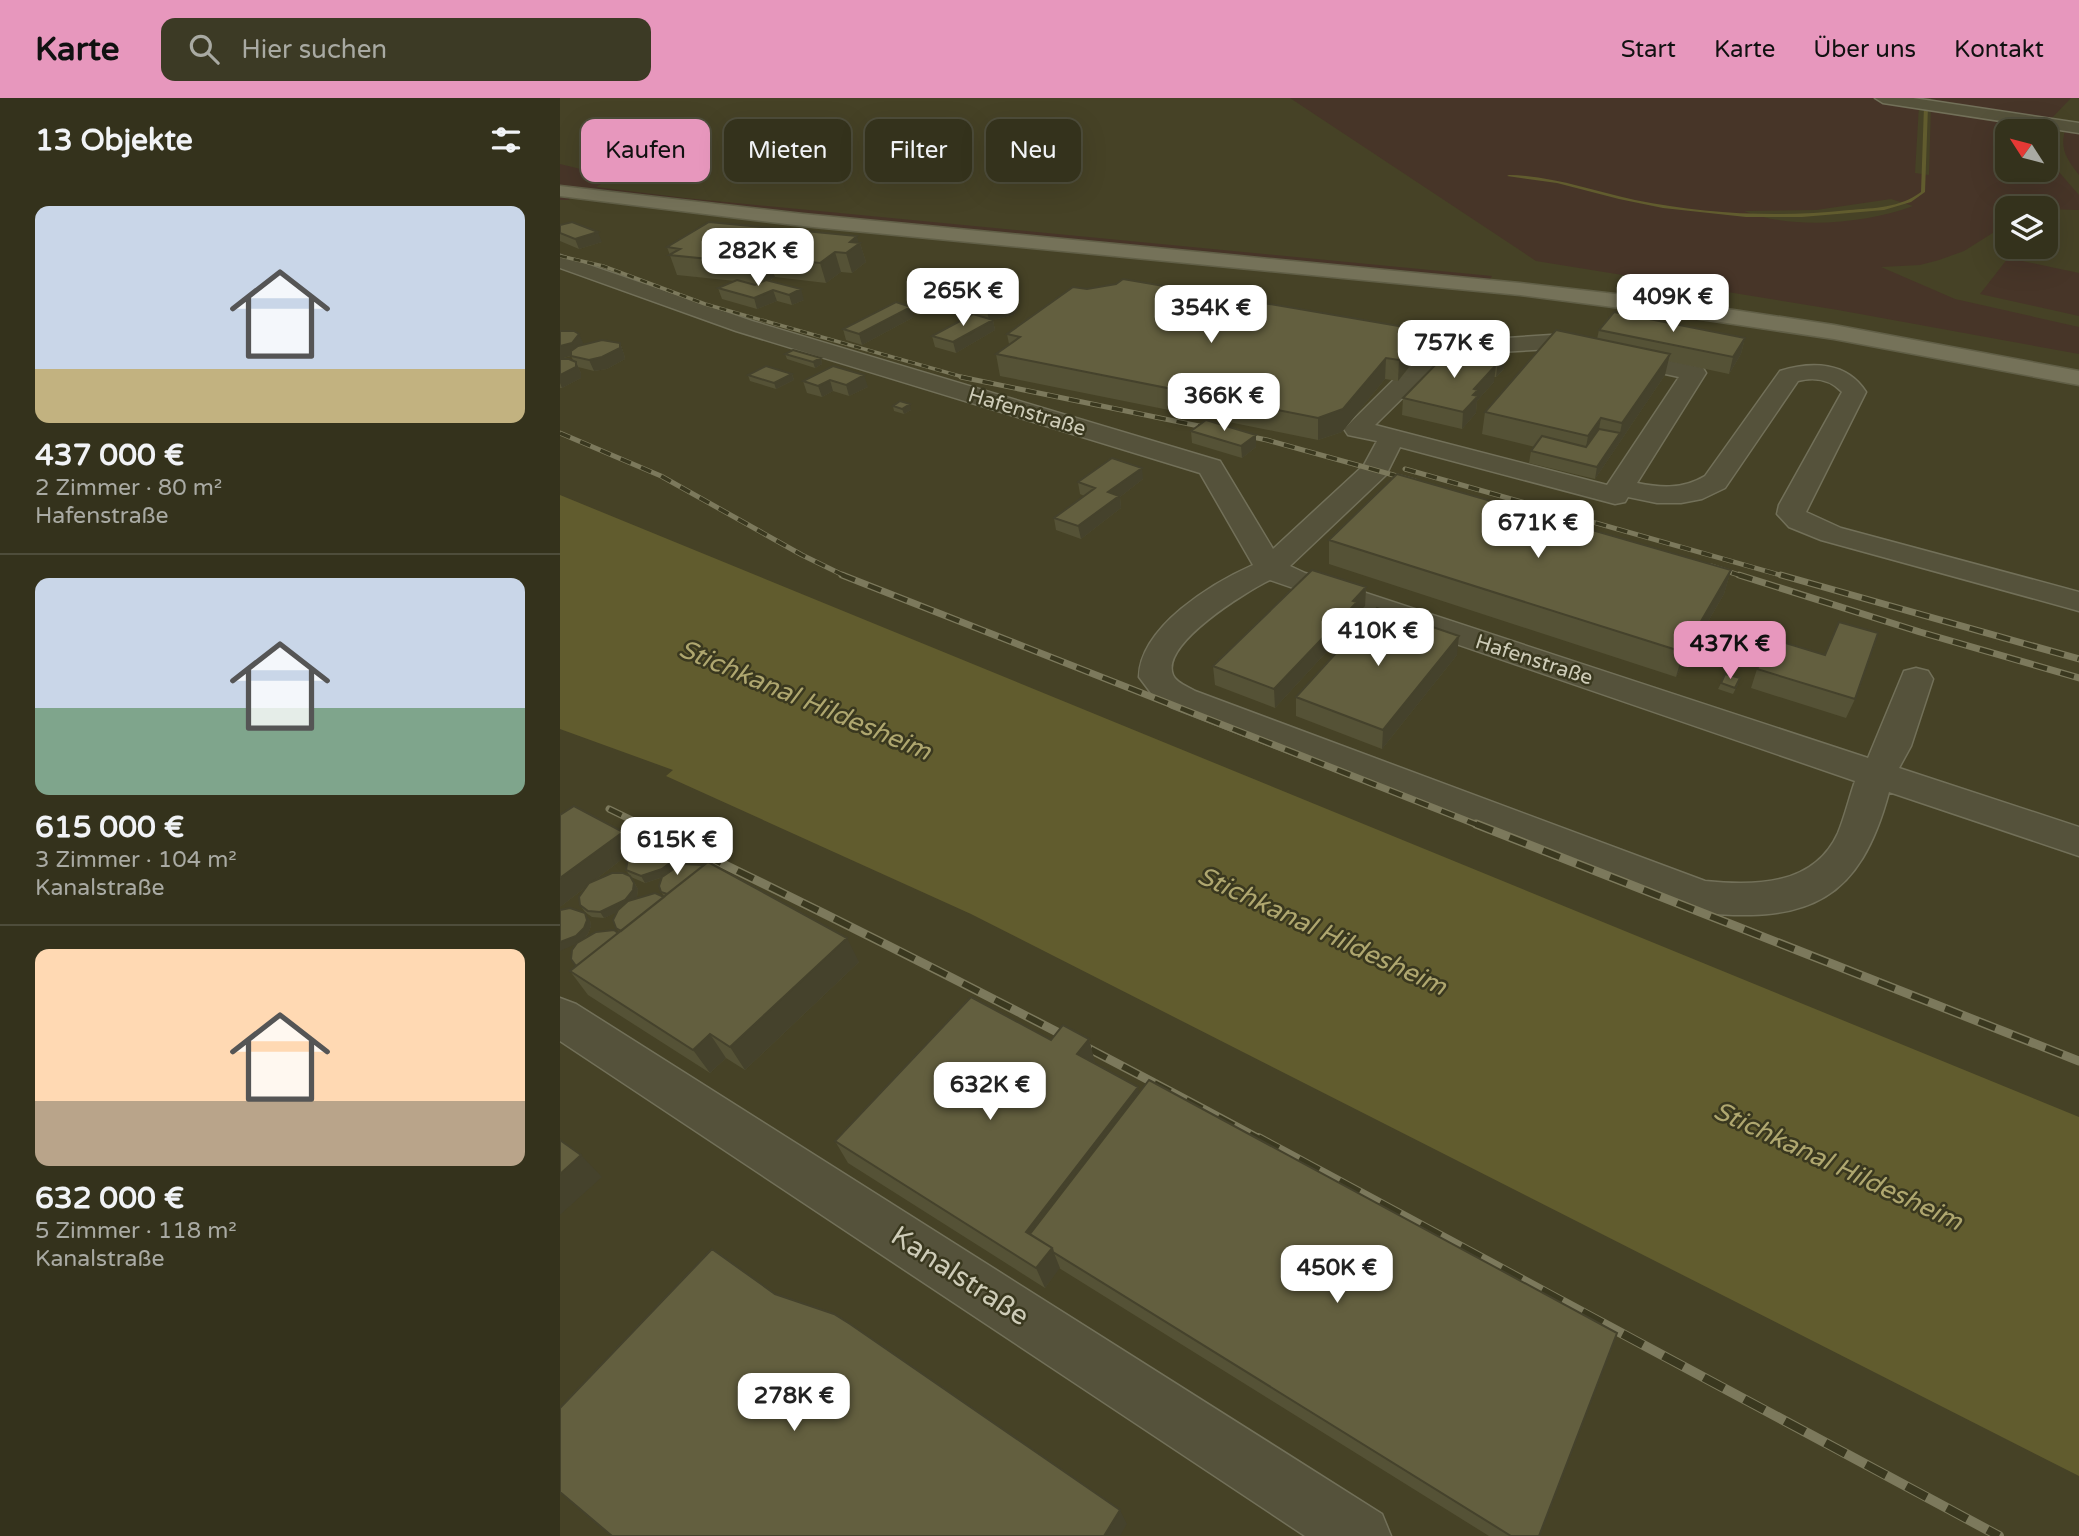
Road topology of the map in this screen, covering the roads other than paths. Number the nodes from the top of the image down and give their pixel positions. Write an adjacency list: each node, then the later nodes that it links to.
1 (1883, 98): 3 (street)
2 (2069, 107): 4 (street)
3 (2021, 119)
4 (2058, 119)
5 (2058, 125): 6 (street)
6 (2079, 128)
7 (560, 177): 10 (main road)
8 (560, 191): 11 (main road)
9 (560, 261): 14 (street, Hafenstraße)
10 (2079, 363)
11 (2079, 379)
12 (1392, 437): 13 (street); 13 (street); 14 (street)
13 (1620, 487): 15 (street)
14 (1270, 568): 17 (street, Hafenstraße); 17 (street)
15 (2079, 602)
16 (1916, 679): 17 (street)
17 (1876, 774): 18 (street, Hafenstraße)
18 (2079, 842)
19 (560, 1017): 20 (street, Kanalstraße)
20 (1360, 1536)

